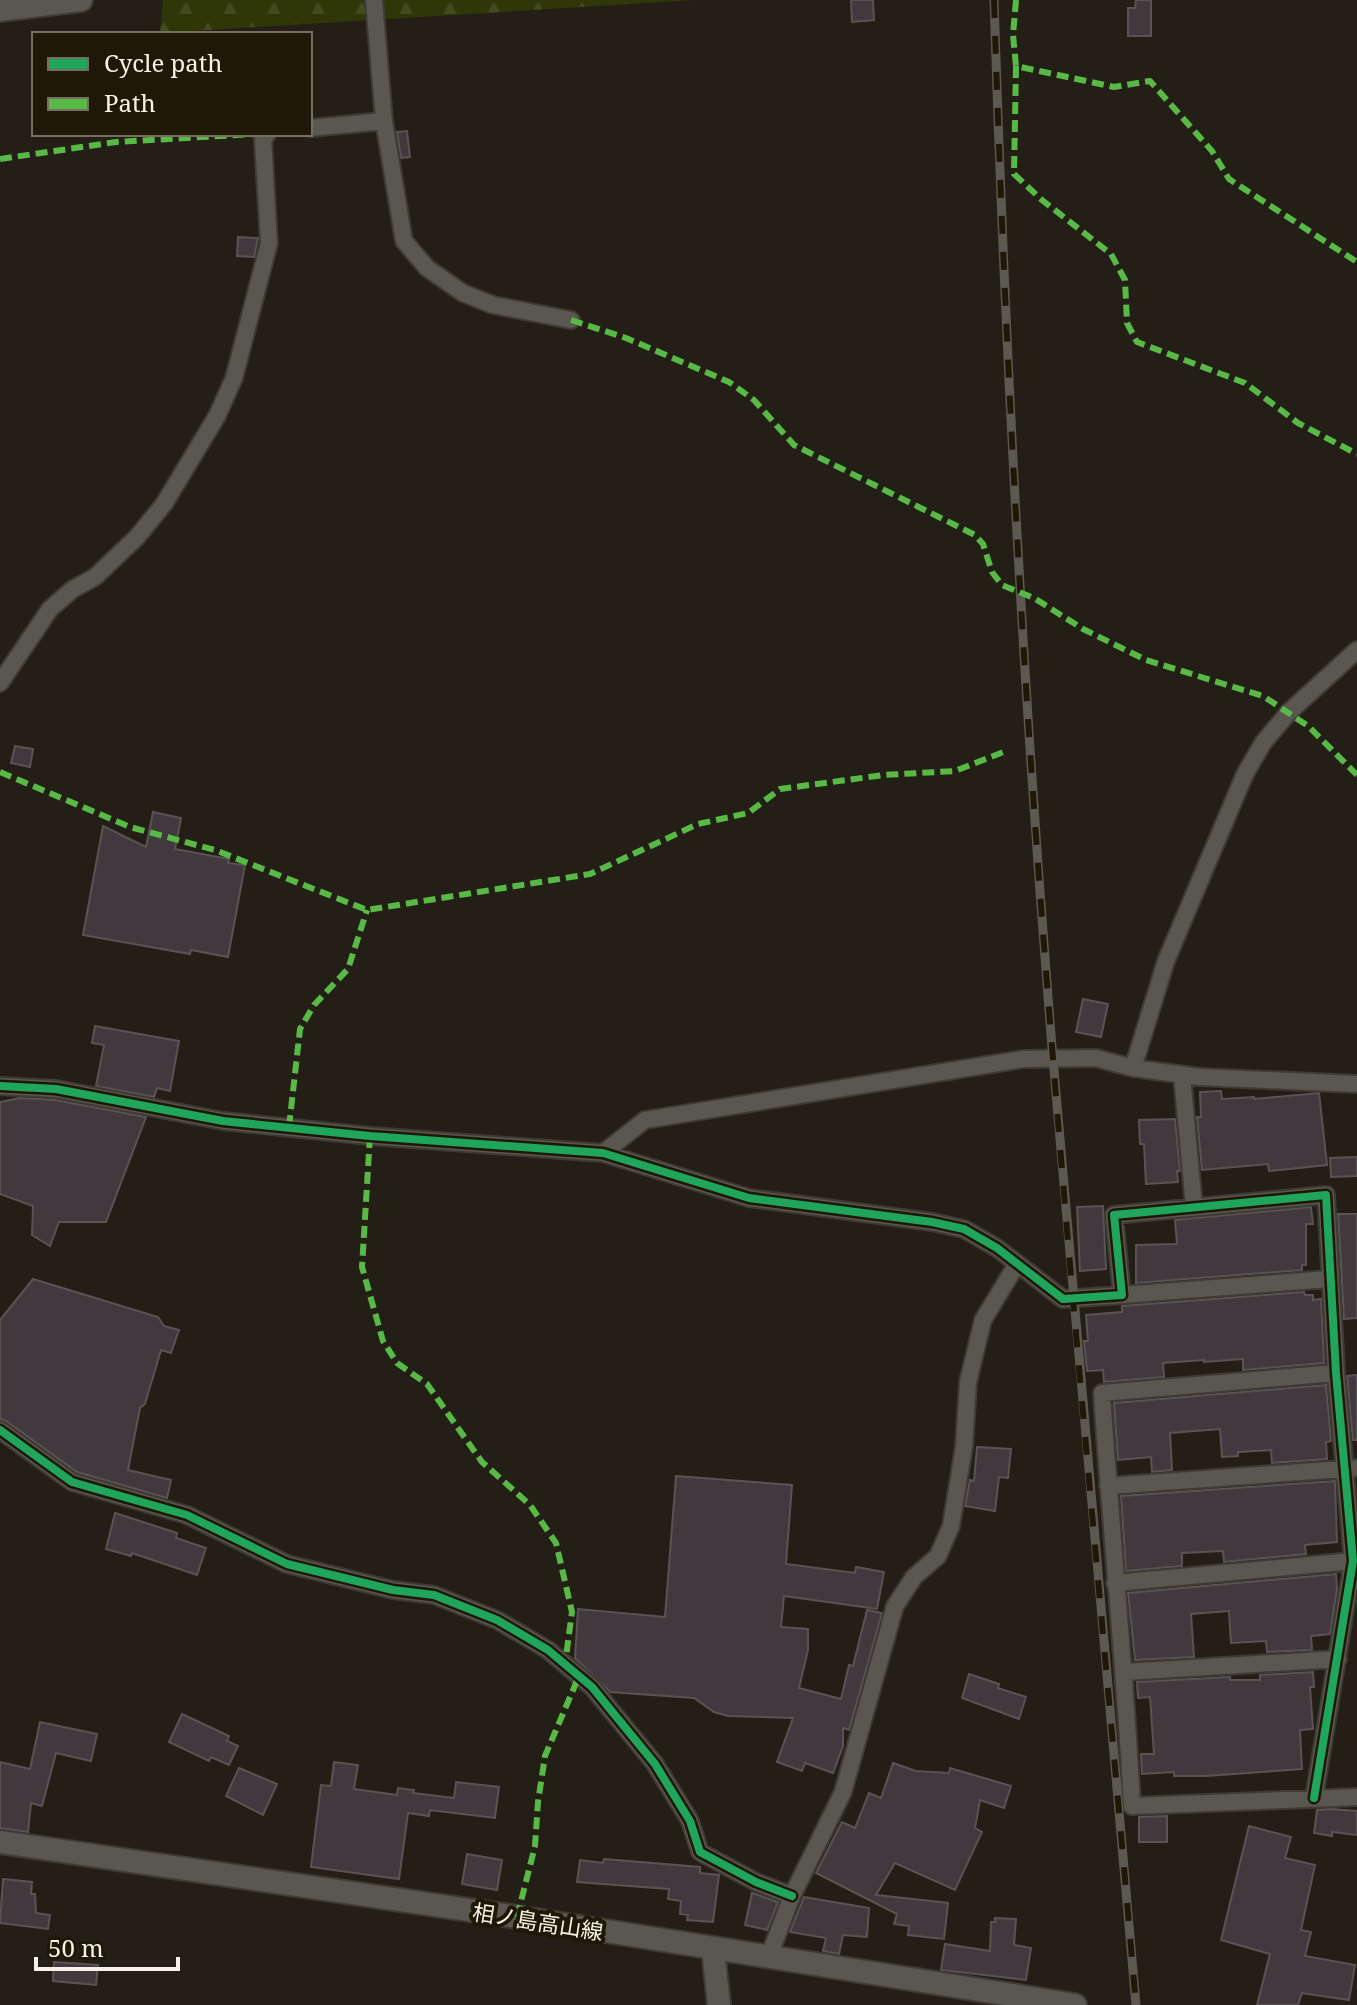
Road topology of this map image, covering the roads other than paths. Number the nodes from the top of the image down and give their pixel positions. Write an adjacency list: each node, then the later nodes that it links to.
1 (81, 0): 3 (main road)
2 (374, 0): 4 (street)
3 (0, 10)
4 (384, 121): 5 (street); 7 (street)
5 (312, 128)
6 (266, 136): 9 (street)
7 (571, 320)
8 (1357, 650): 10 (street)
9 (0, 683)
10 (1133, 1068): 11 (street); 14 (street)
11 (1182, 1075): 12 (street); 15 (street)
12 (1357, 1084)
13 (0, 1086): 14 (street)
14 (603, 1153): 16 (street)
15 (1194, 1207): 17 (street); 18 (street)
16 (1017, 1264): 18 (street); 30 (street)
17 (1329, 1279): 18 (street); 19 (street)
18 (1122, 1295)
19 (1336, 1373): 21 (street); 22 (street)
20 (0, 1430): 30 (street)
21 (1351, 1469): 22 (street); 23 (street)
22 (1108, 1486): 24 (street)
23 (1353, 1561): 24 (street); 25 (street)
24 (1115, 1583): 26 (street)
25 (1338, 1659): 26 (street); 28 (street)
26 (1125, 1672): 28 (street)
27 (1357, 1797): 28 (street)
28 (1314, 1798)
29 (0, 1842): 31 (main road, 相ノ島高山線)
30 (792, 1896): 32 (street)
31 (713, 1949): 32 (main road, 相ノ島高山線); 34 (main road)
32 (769, 1956): 33 (main road, 相ノ島高山線)
33 (1067, 2004)
34 (719, 2005)

